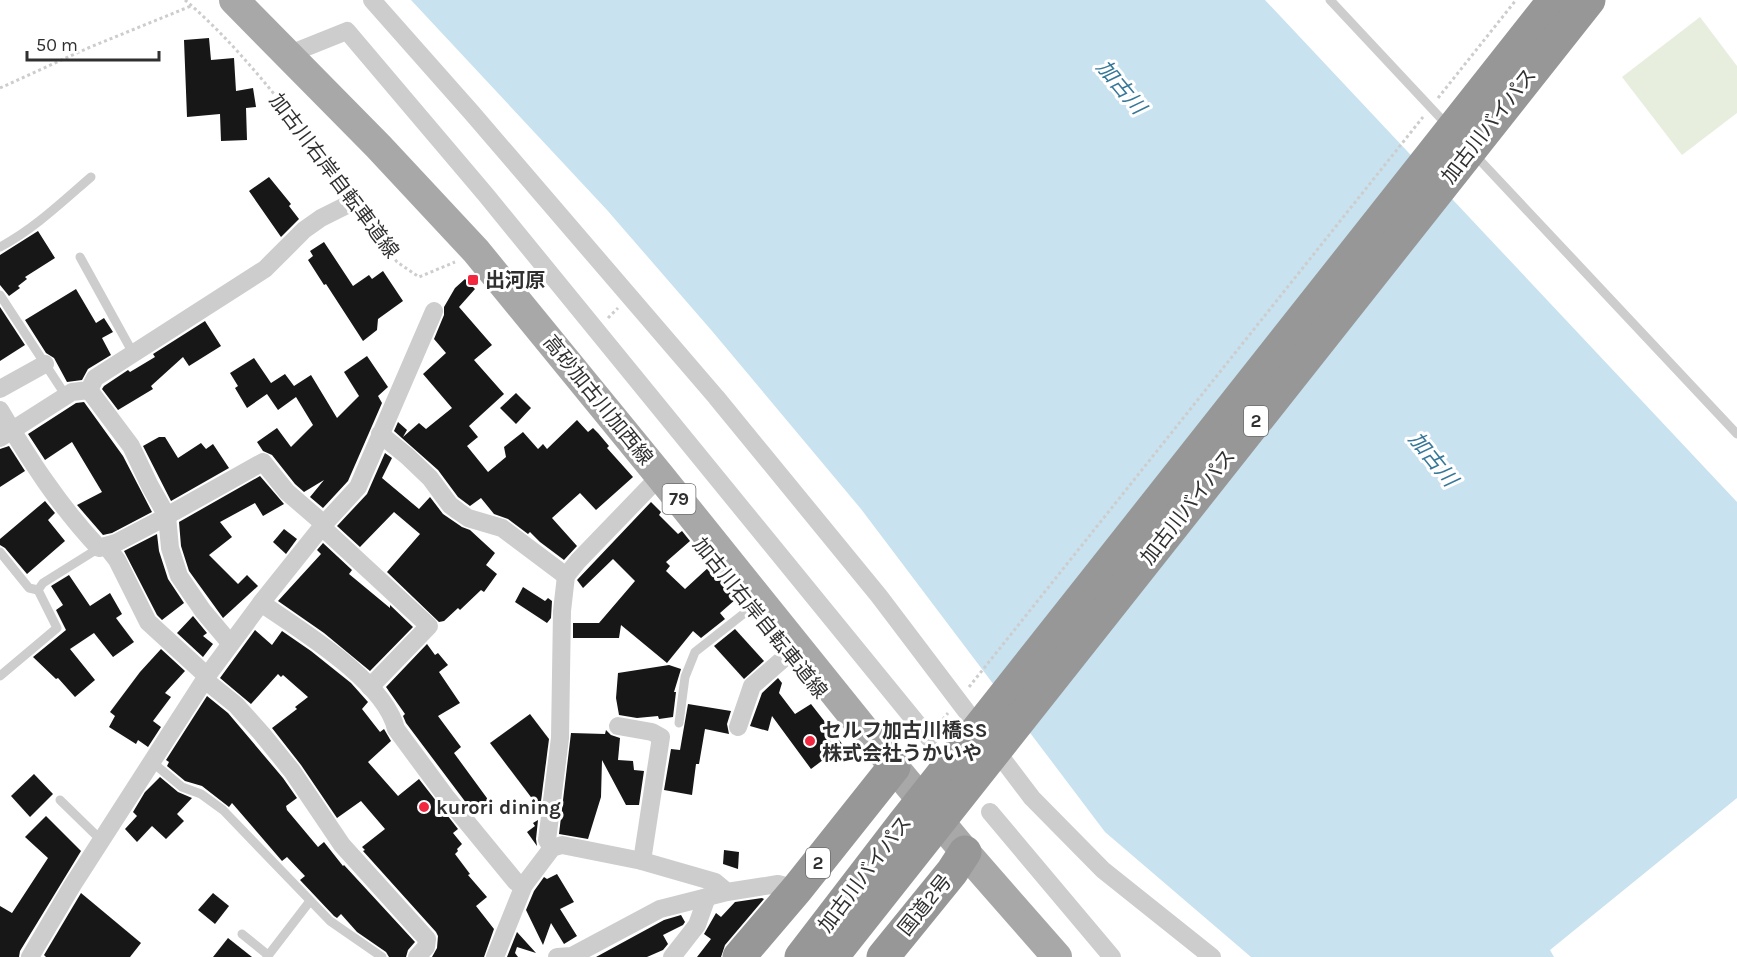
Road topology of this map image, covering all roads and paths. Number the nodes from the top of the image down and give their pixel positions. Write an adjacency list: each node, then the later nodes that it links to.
1 (185, 0): 8 (path, 加古川右岸自転車道線)
2 (234, 0): 9 (main road, 高砂加古川加西線 / 79)
3 (372, 0): 82 (street)
4 (1330, 0): 29 (lane)
5 (1516, 0): 11 (path)
6 (1554, 0): 55 (highway, 加古川バイパス / 2)
7 (1589, 0): 55 (highway, 加古川バイパス / 2)
8 (191, 6): 10 (path); 14 (path, 加古川右岸自転車道線)
9 (287, 55): 16 (main road, 高砂加古川加西線 / 79); 21 (street)
10 (0, 88)
11 (1434, 103)
12 (1427, 112): 45 (path)
13 (91, 177): 15 (lane)
14 (355, 201): 16 (path, 加古川右岸自転車道線); 22 (street)
15 (0, 247)
16 (469, 255): 31 (main road, 高砂加古川加西線 / 79)
17 (80, 257): 22 (lane)
18 (0, 295): 23 (lane)
19 (621, 305): 21 (path)
20 (434, 311): 28 (street)
21 (596, 330): 50 (street)
22 (133, 353): 25 (street)
23 (45, 364): 24 (street); 26 (lane)
24 (0, 389)
25 (89, 390): 26 (street); 32 (street)
26 (66, 396): 30 (street)
27 (0, 410): 30 (street)
28 (380, 434): 33 (street); 36 (street)
29 (1737, 434)
30 (6, 435): 34 (street)
31 (660, 476): 36 (street); 38 (main road, 高砂加古川加西線 / 79)
32 (167, 516): 33 (street); 34 (street); 40 (street)
33 (323, 526): 39 (street); 44 (street)
34 (103, 547): 37 (lane); 43 (street)
35 (0, 552): 37 (lane)
36 (566, 576): 57 (street)
37 (38, 590): 42 (lane)
38 (760, 600): 41 (main road, 高砂加古川加西線 / 79); 47 (lane)
39 (261, 603): 40 (street); 44 (street)
40 (230, 643): 43 (street)
41 (798, 646): 49 (street); 52 (main road, 高砂加古川加西線 / 79)
42 (0, 676)
43 (206, 678): 51 (street); 69 (street)
44 (370, 687): 60 (street)
45 (966, 691)
46 (951, 710): 50 (path)
47 (679, 723)
48 (618, 726): 59 (street)
49 (738, 727)
50 (929, 738)
51 (152, 762): 56 (street); 64 (lane)
52 (894, 767): 58 (main road, 高砂加古川加西線 / 79); 61 (highway, 2)
53 (60, 800): 56 (lane)
54 (990, 812): 81 (street)
55 (913, 833): 75 (highway); 76 (highway, 加古川バイパス / 2); 77 (highway, 加古川バイパス / 2); 78 (highway)
56 (101, 840): 67 (street)
57 (552, 848): 59 (street); 60 (street)
58 (964, 852): 79 (highway, 国道2号); 80 (main road, 高砂加古川加西線 / 79)
59 (642, 861): 62 (street)
60 (524, 885): 70 (street)
61 (797, 889): 62 (street); 74 (highway, 2)
62 (727, 892): 63 (street)
63 (707, 897): 72 (street); 73 (street)
64 (310, 901): 66 (lane); 68 (lane)
65 (242, 934): 66 (lane)
66 (267, 956)
67 (30, 957)
68 (382, 957)
69 (417, 957)
70 (495, 957)
71 (557, 957): 72 (street)
72 (572, 957)
73 (672, 957)
74 (739, 957)
75 (779, 957)
76 (801, 957)
77 (832, 957)
78 (855, 957)
79 (883, 957)
80 (1057, 957)
81 (1112, 957)
82 (1212, 957)

